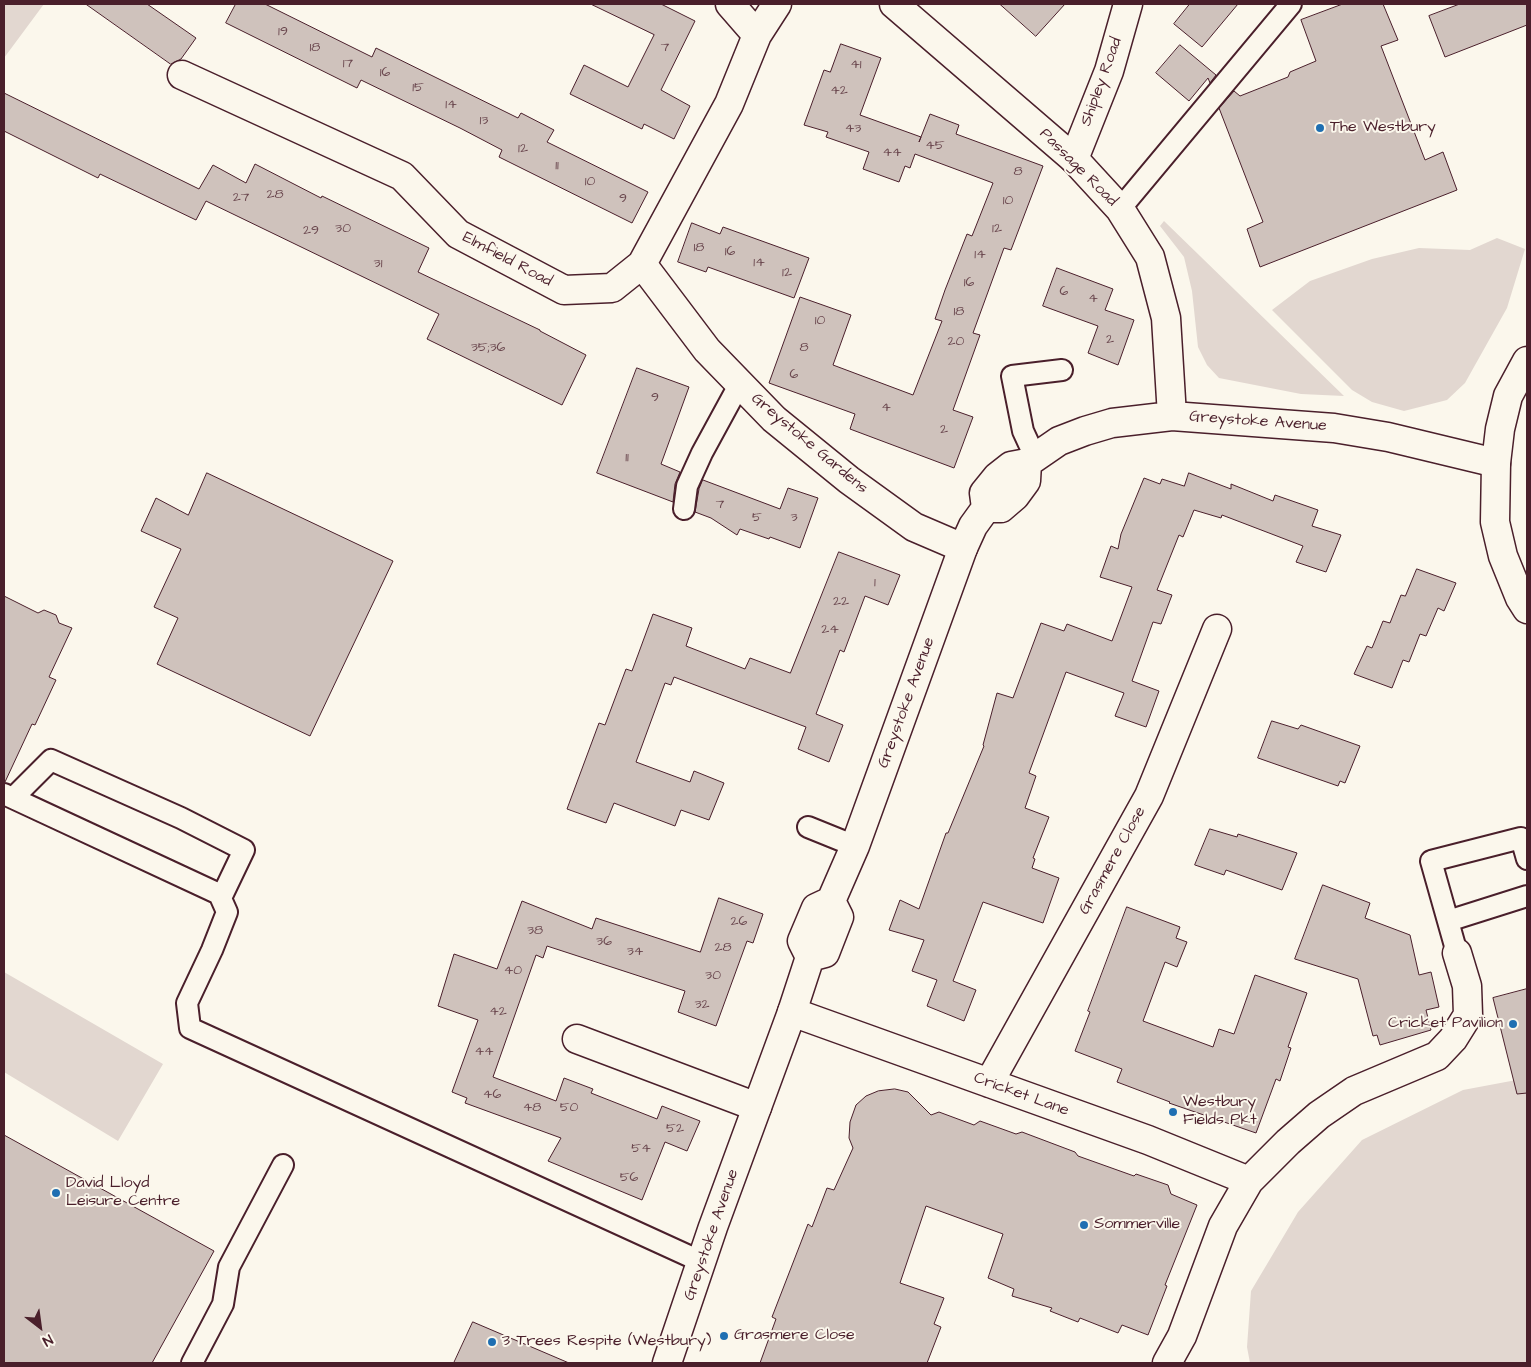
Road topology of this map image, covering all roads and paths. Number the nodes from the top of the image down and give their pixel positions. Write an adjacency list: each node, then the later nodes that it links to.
1 (730, 4): 6 (street)
2 (777, 4): 6 (street, Elmfield Road)
3 (894, 4): 8 (street, Passage Road)
4 (1128, 4): 8 (street, Shipley Road)
5 (1291, 4): 9 (lane)
6 (757, 35): 10 (street, Elmfield Road)
7 (182, 75): 10 (street, Elmfield Road)
8 (1074, 159): 9 (street, Passage Road)
9 (1120, 209): 14 (street, Passage Road)
10 (642, 264): 13 (street, Greystoke Gardens)
11 (1527, 361): 16 (street)
12 (1062, 370): 15 (lane)
13 (739, 385): 17 (lane); 18 (street, Greystoke Gardens)
14 (1172, 416): 15 (street, Greystoke Avenue); 16 (street, Greystoke Avenue)
15 (1031, 460): 18 (street, Greystoke Avenue)
16 (1496, 463): 19 (street)
17 (684, 509)
18 (963, 548): 23 (street, Greystoke Avenue)
19 (1527, 609)
20 (1217, 629): 31 (street, Grasmere Close)
21 (8, 796): 26 (lane); 26 (lane)
22 (808, 828): 23 (lane)
23 (855, 846): 29 (street, Greystoke Avenue)
24 (1527, 859): 27 (lane)
25 (1527, 896): 27 (lane)
26 (221, 898): 35 (lane)
27 (1448, 921): 28 (lane)
28 (1457, 953): 34 (street)
29 (792, 1012): 31 (street, Cricket Lane); 32 (street, Greystoke Avenue)
30 (577, 1039): 32 (street)
31 (989, 1083): 34 (street, Cricket Lane)
32 (757, 1107): 35 (street, Greystoke Avenue)
33 (283, 1166): 36 (lane)
34 (1248, 1181): 38 (street)
35 (702, 1262): 37 (street, Greystoke Avenue)
36 (192, 1363)
37 (668, 1363)
38 (1167, 1363)

